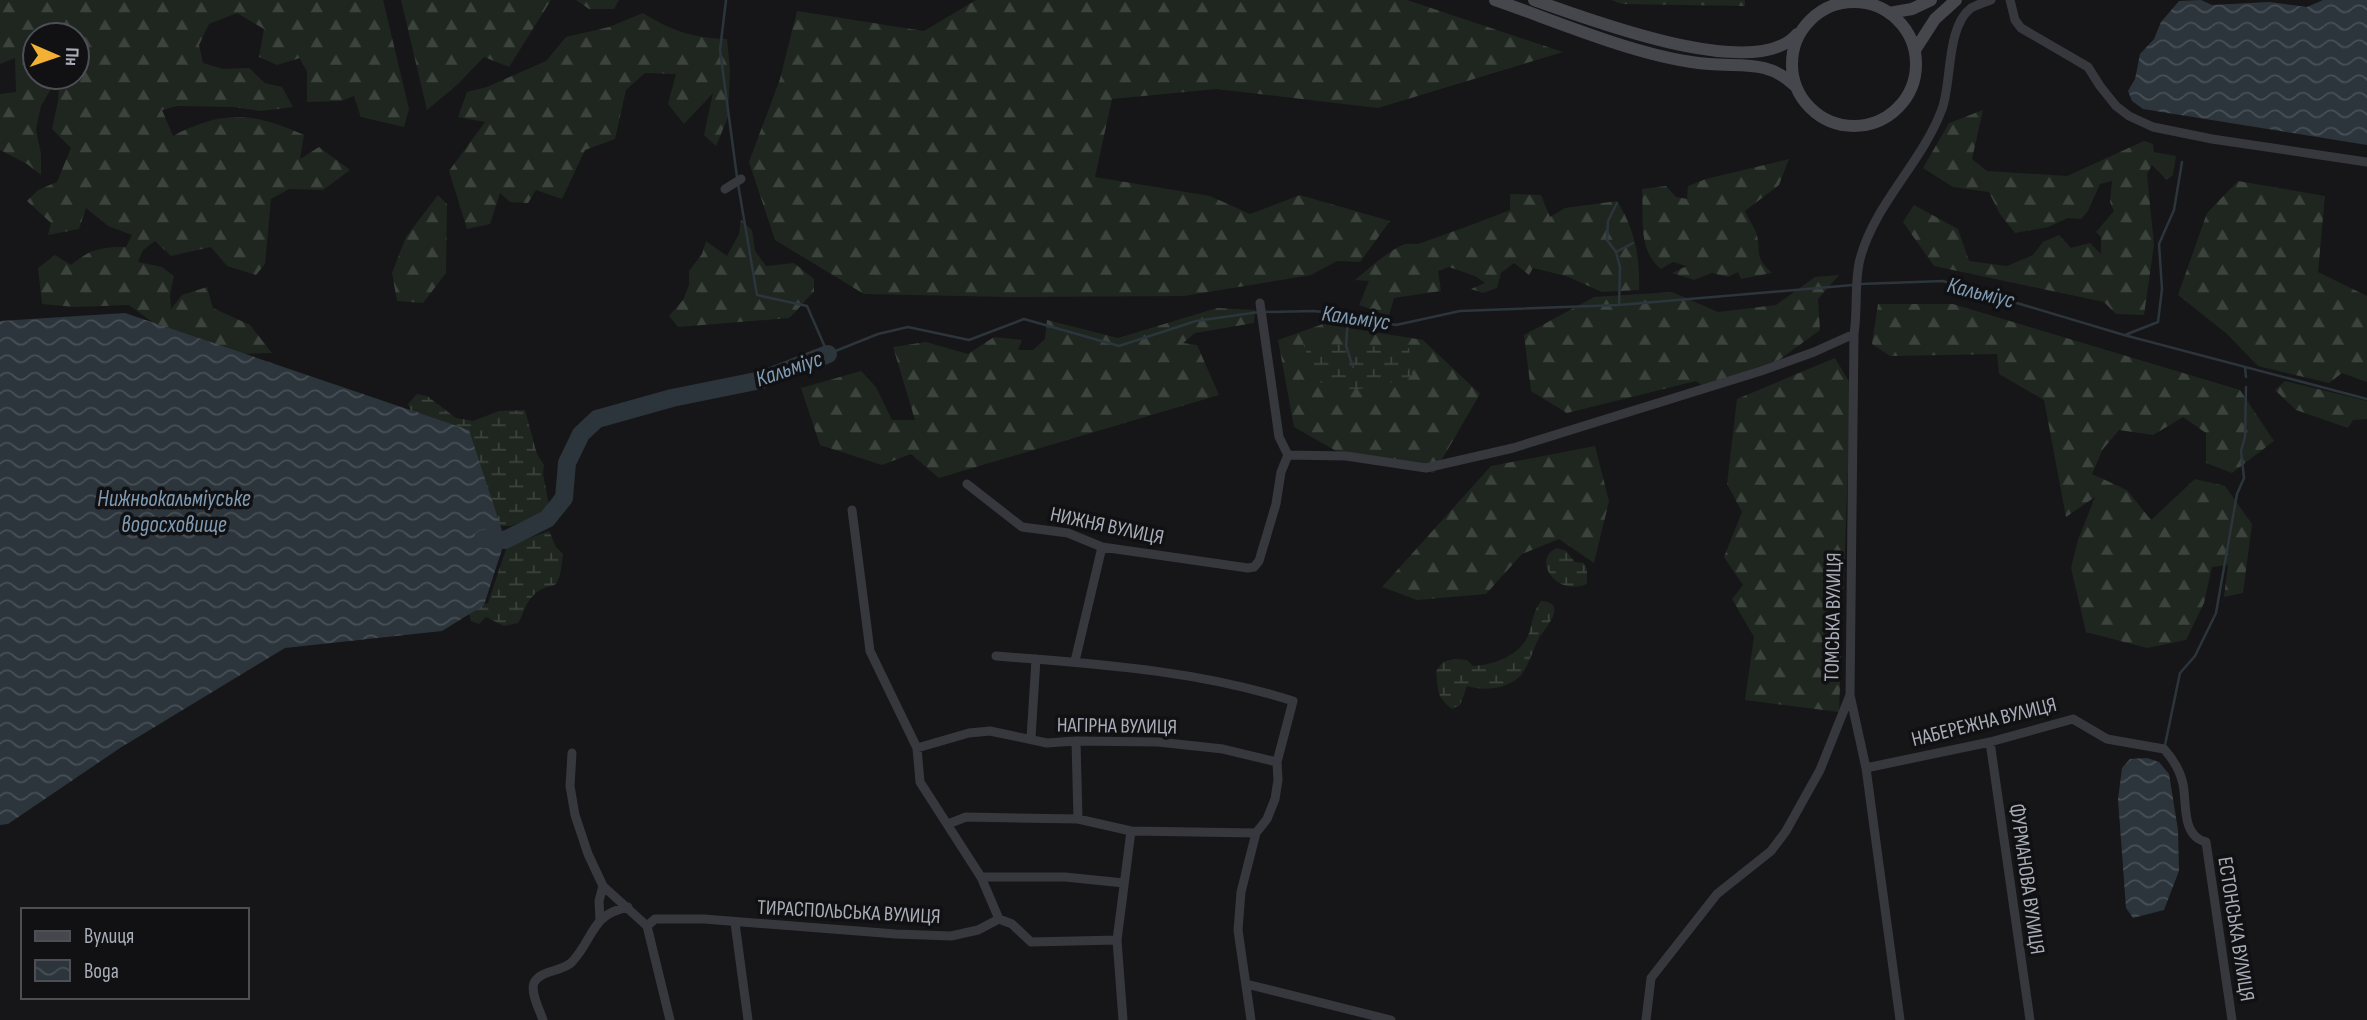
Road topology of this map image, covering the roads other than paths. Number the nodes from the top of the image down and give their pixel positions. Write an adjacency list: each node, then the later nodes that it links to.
1 (1495, 0): 10 (main road)
2 (1534, 0): 8 (main road)
3 (1931, 0): 7 (main road)
4 (1956, 0): 9 (main road)
5 (1991, 0): 15 (street, ТОМСЬКА ВУЛИЦЯ)
6 (2010, 0): 11 (street)
7 (1889, 13): 8 (main road); 9 (main road)
8 (1809, 21): 10 (main road)
9 (1915, 50): 10 (main road)
10 (1795, 85)
11 (2367, 162)
12 (741, 179): 13 (street)
13 (725, 189)
14 (1260, 303): 16 (street)
15 (1854, 334): 16 (street); 23 (street, ТОМСЬКА ВУЛИЦЯ)
16 (1288, 455): 19 (street, НИЖНЯ ВУЛИЦЯ)
17 (967, 484): 19 (street, НИЖНЯ ВУЛИЦЯ)
18 (852, 510): 27 (street)
19 (1102, 547): 22 (street)
20 (996, 656): 21 (street)
21 (1036, 659): 22 (street); 24 (street)
22 (1075, 661): 29 (street)
23 (1850, 695): 30 (street, ТОМСЬКА ВУЛИЦЯ); 52 (street)
24 (1031, 738): 25 (street, НАГІРНА ВУЛИЦЯ); 27 (street, НАГІРНА ВУЛИЦЯ)
25 (1076, 741): 29 (street, НАГІРНА ВУЛИЦЯ); 31 (street)
26 (1990, 742): 30 (street, НАБЕРЕЖНА ВУЛИЦЯ); 35 (street, НАБЕРЕЖНА ВУЛИЦЯ); 54 (street, ФУРМАНОВА ВУЛИЦЯ)
27 (917, 748): 32 (street)
28 (572, 753): 38 (street)
29 (1277, 762): 34 (street)
30 (1866, 768): 53 (street, ТОМСЬКА ВУЛИЦЯ)
31 (1079, 819): 32 (street); 33 (street)
32 (948, 824): 36 (street)
33 (1131, 831): 34 (street); 37 (street)
34 (1256, 834): 45 (street)
35 (2206, 842): 55 (street, ЕСТОНСЬКА ВУЛИЦЯ)
36 (981, 877): 37 (street); 40 (street)
37 (1124, 883): 44 (street)
38 (603, 886): 39 (street); 41 (street)
39 (628, 907): 41 (street); 43 (street)
40 (999, 919): 42 (street, ТИРАСПОЛЬСЬКА ВУЛИЦЯ); 44 (street)
41 (600, 920): 46 (street)
42 (735, 923): 43 (street, ТИРАСПОЛЬСЬКА ВУЛИЦЯ); 48 (street)
43 (647, 926): 47 (street)
44 (1117, 940): 49 (street)
45 (1245, 984): 50 (street); 51 (street)
46 (543, 1020)
47 (670, 1020)
48 (748, 1020)
49 (1123, 1020)
50 (1251, 1020)
51 (1391, 1020)
52 (1646, 1020)
53 (1900, 1020)
54 (2030, 1020)
55 (2232, 1020)

